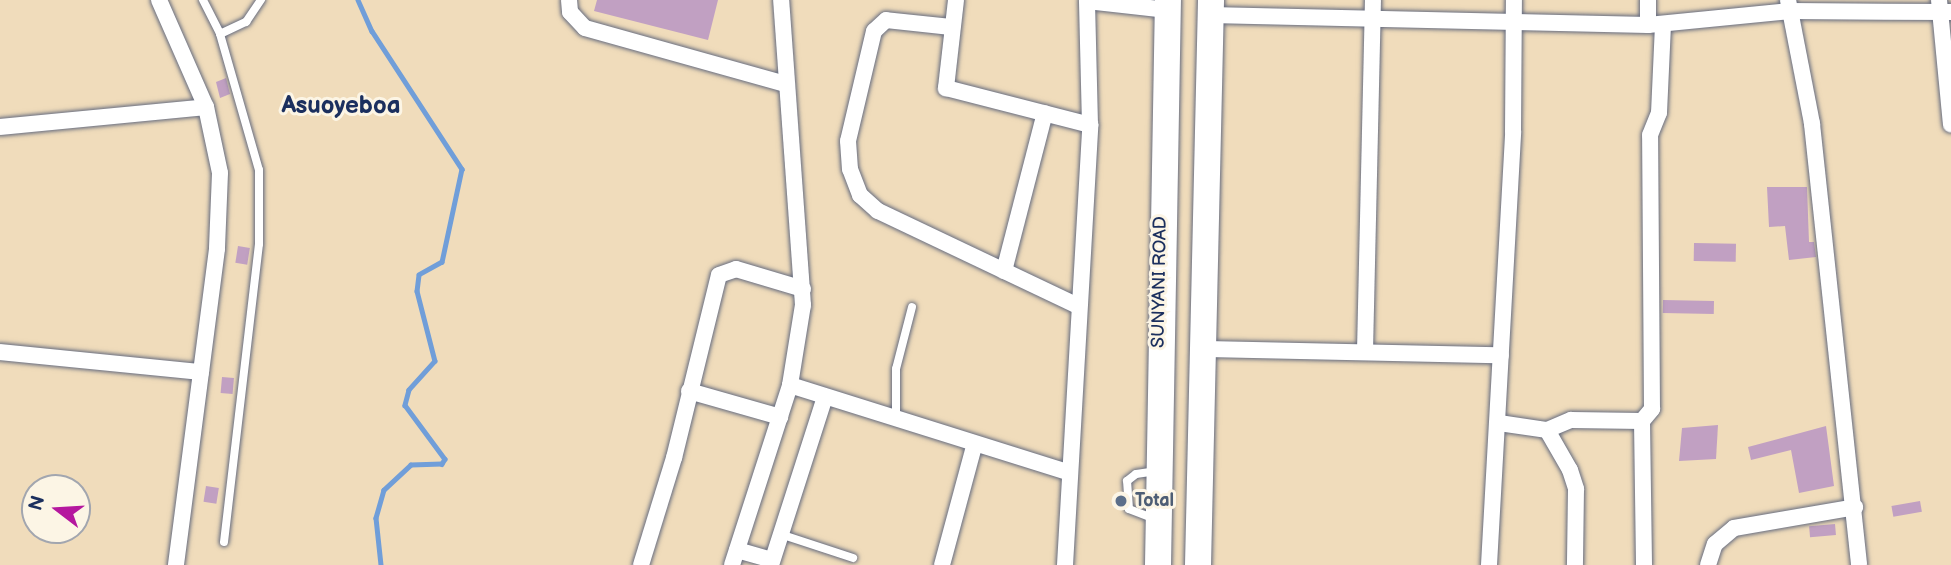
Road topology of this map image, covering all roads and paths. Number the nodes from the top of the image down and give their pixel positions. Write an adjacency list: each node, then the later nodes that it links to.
1 (159, 0): 21 (street)
2 (203, 0): 19 (lane)
3 (261, 0): 19 (lane)
4 (569, 0): 20 (street)
5 (781, 0): 20 (street)
6 (956, 0): 18 (street)
7 (1087, 0): 11 (street); 24 (street)
8 (1373, 0): 15 (street)
9 (1514, 0): 16 (street)
10 (1648, 0): 17 (street)
11 (1168, 5): 55 (main road, SUNYANI ROAD)
12 (1789, 6): 14 (street); 17 (street); 45 (street)
13 (1211, 7): 15 (street); 30 (main road)
14 (1944, 9): 23 (street)
15 (1372, 18): 16 (street); 31 (street)
16 (1514, 23): 17 (street); 33 (street)
17 (1656, 25): 40 (street)
18 (951, 27): 22 (street); 26 (street)
19 (220, 34): 47 (lane)
20 (786, 84): 27 (street)
21 (206, 107): 25 (street); 34 (street)
22 (1045, 113): 24 (street); 26 (street)
23 (1951, 124)
24 (1090, 125): 28 (street)
25 (0, 127)
26 (1004, 271): 28 (street)
27 (803, 289): 35 (street); 36 (street)
28 (1078, 306): 44 (street)
29 (912, 307): 39 (lane)
30 (1203, 349): 31 (street); 56 (main road)
31 (1365, 351): 33 (street)
32 (0, 352): 34 (street)
33 (1501, 355): 41 (street)
34 (201, 372): 51 (street)
35 (790, 386): 37 (street); 38 (street)
36 (690, 391): 38 (street); 52 (street)
37 (825, 397): 39 (street); 46 (street)
38 (779, 418): 48 (street)
39 (896, 419): 43 (street)
40 (1642, 421): 42 (street); 59 (street)
41 (1499, 423): 42 (street); 57 (street)
42 (1547, 430): 58 (street)
43 (974, 446): 44 (street); 53 (street)
44 (1068, 472): 54 (street)
45 (1855, 507): 60 (street); 61 (street)
46 (780, 534): 49 (lane); 50 (street)
47 (224, 542)
48 (734, 557): 50 (street)
49 (853, 558)
50 (771, 562)
51 (176, 565)
52 (641, 565)
53 (942, 565)
54 (1065, 565)
55 (1158, 565)
56 (1198, 565)
57 (1489, 565)
58 (1575, 565)
59 (1644, 565)
60 (1708, 565)
61 (1859, 565)

